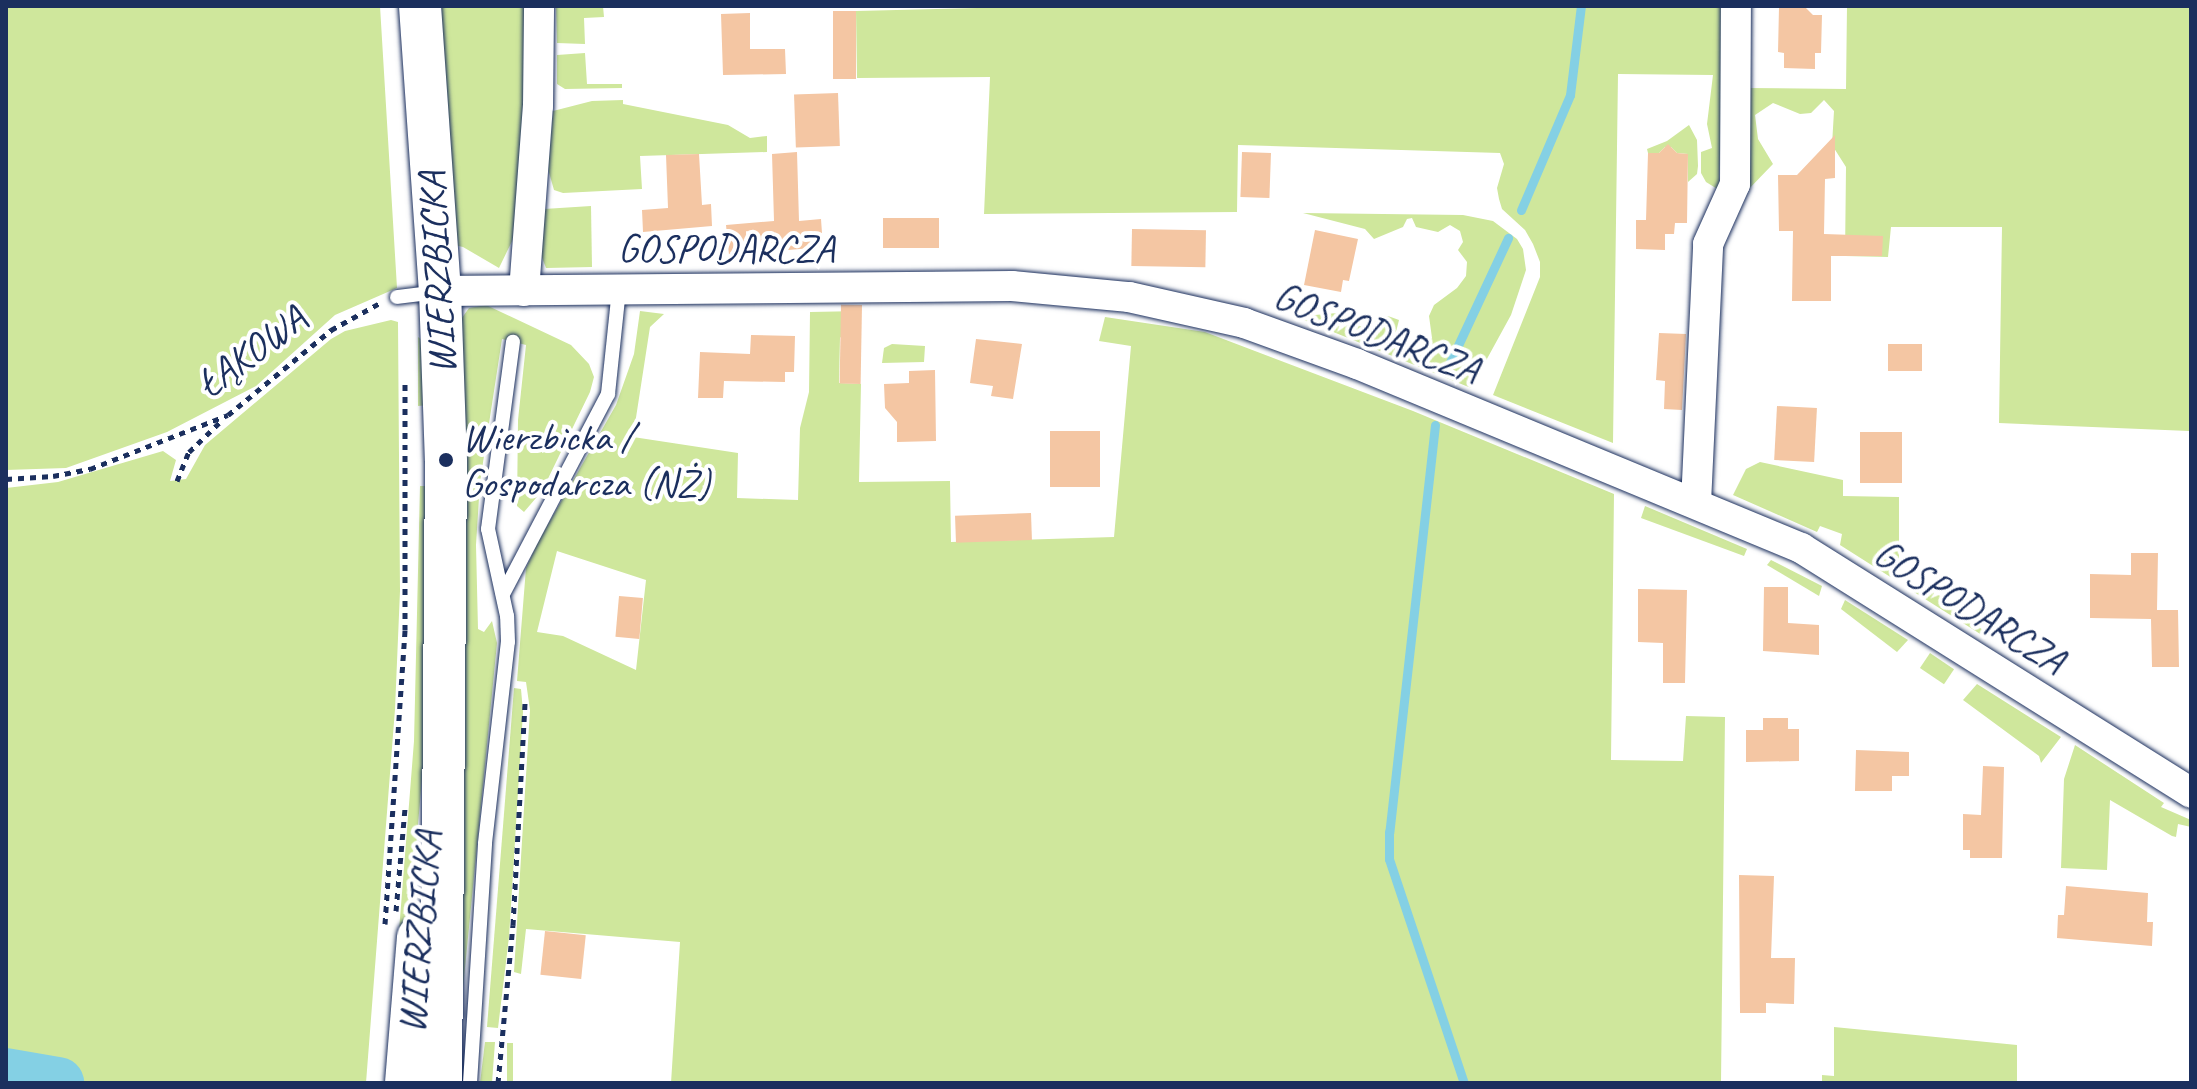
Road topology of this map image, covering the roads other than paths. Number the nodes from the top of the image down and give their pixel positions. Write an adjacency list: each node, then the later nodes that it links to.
1 (420, 6): 5 (street, WIERZBICKA)
2 (539, 6): 6 (street)
3 (1736, 6): 9 (street)
4 (619, 289): 6 (street, GOSPODARCZA); 9 (street, GOSPODARCZA); 10 (lane)
5 (440, 291): 6 (street, GOSPODARCZA); 7 (lane); 11 (street, WIERZBICKA)
6 (524, 291)
7 (397, 297)
8 (513, 342): 10 (lane)
9 (1696, 503): 12 (street, GOSPODARCZA)
10 (503, 594): 13 (lane)
11 (444, 637): 13 (street, WIERZBICKA); 14 (street, WIERZBICKA)
12 (2191, 793)
13 (452, 1075): 15 (lane)
14 (406, 1083)
15 (470, 1083)

